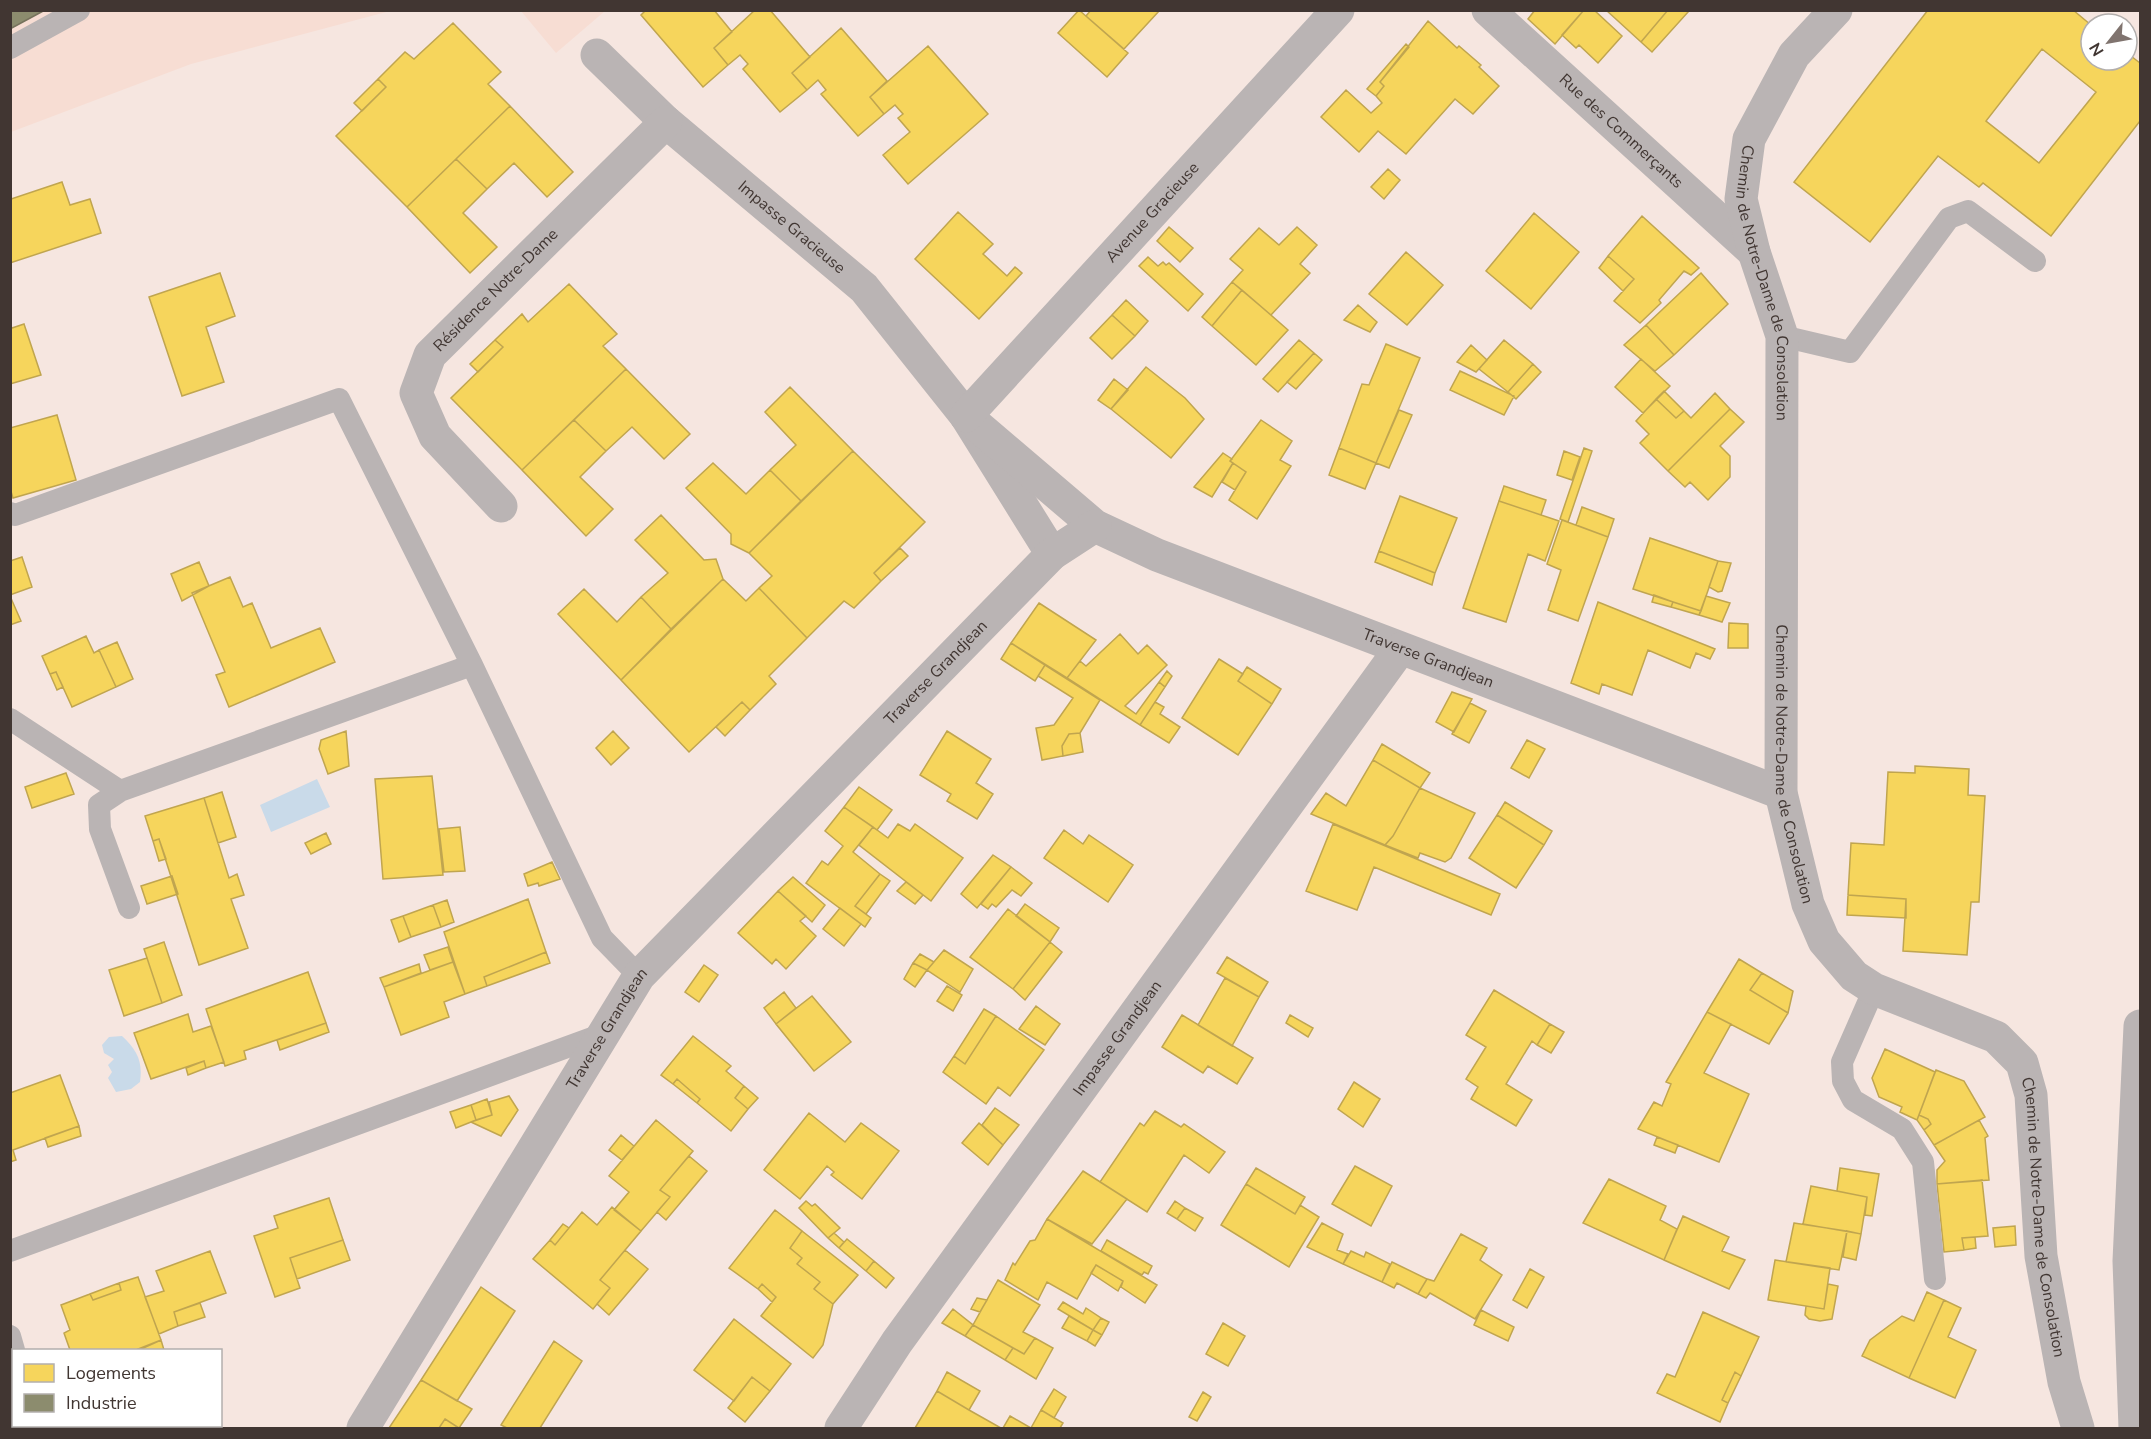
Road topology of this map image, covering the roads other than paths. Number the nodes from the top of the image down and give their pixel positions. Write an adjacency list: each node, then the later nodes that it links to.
1 (79, 10): 5 (lane)
2 (1338, 10): 11 (street, Avenue Gracieuse)
3 (1488, 10): 8 (street, Rue des Commerçants)
4 (1836, 10): 8 (street, Chemin de Notre-Dame de Consolation)
5 (10, 48)
6 (597, 55): 7 (street, Impasse Gracieuse)
7 (666, 122): 11 (street, Impasse Gracieuse); 12 (street, Résidence Notre-Dame)
8 (1754, 252): 10 (street, Chemin de Notre-Dame de Consolation)
9 (2035, 261): 10 (lane)
10 (1782, 336): 20 (street, Chemin de Notre-Dame de Consolation)
11 (966, 416): 14 (street, Impasse Gracieuse); 15 (street, Impasse Gracieuse)
12 (501, 506)
13 (10, 513): 17 (lane)
14 (1095, 526): 15 (street, Traverse Grandjean); 16 (street, Traverse Grandjean)
15 (1052, 554): 22 (street, Traverse Grandjean)
16 (1400, 649): 20 (street, Traverse Grandjean); 29 (street, Impasse Grandjean)
17 (472, 665): 19 (lane); 22 (lane)
18 (10, 719): 19 (lane)
19 (120, 791): 21 (lane)
20 (1780, 793): 23 (street, Chemin de Notre-Dame de Consolation)
21 (129, 908)
22 (639, 976): 25 (street, Traverse Grandjean)
23 (1874, 989): 27 (lane); 30 (street, Chemin de Notre-Dame de Consolation)
24 (2140, 1026): 31 (street)
25 (600, 1035): 26 (lane); 28 (street, Traverse Grandjean)
26 (10, 1251)
27 (1935, 1279)
28 (363, 1428)
29 (841, 1428)
30 (2078, 1428)
31 (2135, 1428)

